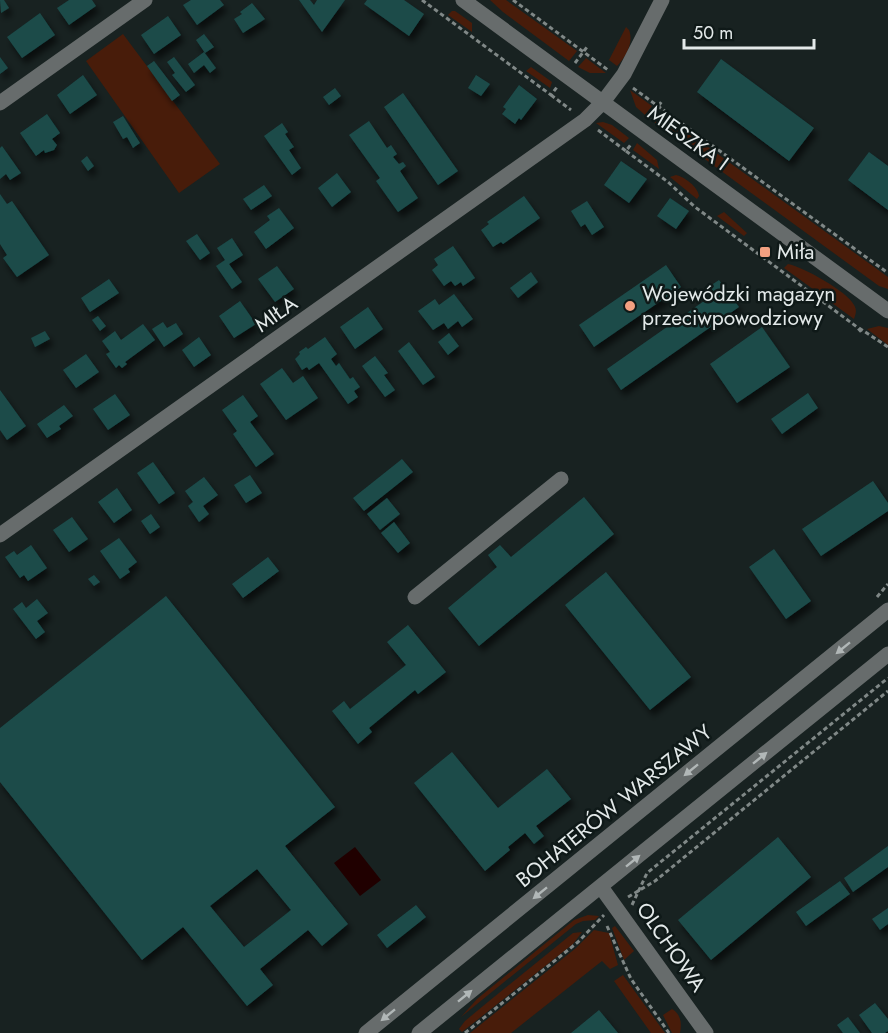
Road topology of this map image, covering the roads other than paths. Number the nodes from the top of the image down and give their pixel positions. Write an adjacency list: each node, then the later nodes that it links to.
1 (146, 0): 5 (street)
2 (463, 0): 4 (street, MIESZKA I)
3 (662, 0): 4 (street, MIŁA)
4 (603, 102): 6 (street, MIESZKA I); 8 (street, MIŁA)
5 (0, 103)
6 (888, 310)
7 (561, 478): 9 (street)
8 (0, 535)
9 (415, 597)
10 (888, 610): 13 (street, BOHATERÓW WARSZAWY, one-way to 13)
11 (888, 654): 12 (street, one-way to 11)
12 (601, 887): 14 (street, one-way to 12); 15 (street, OLCHOWA)
13 (366, 1033)
14 (419, 1033)
15 (706, 1033)

